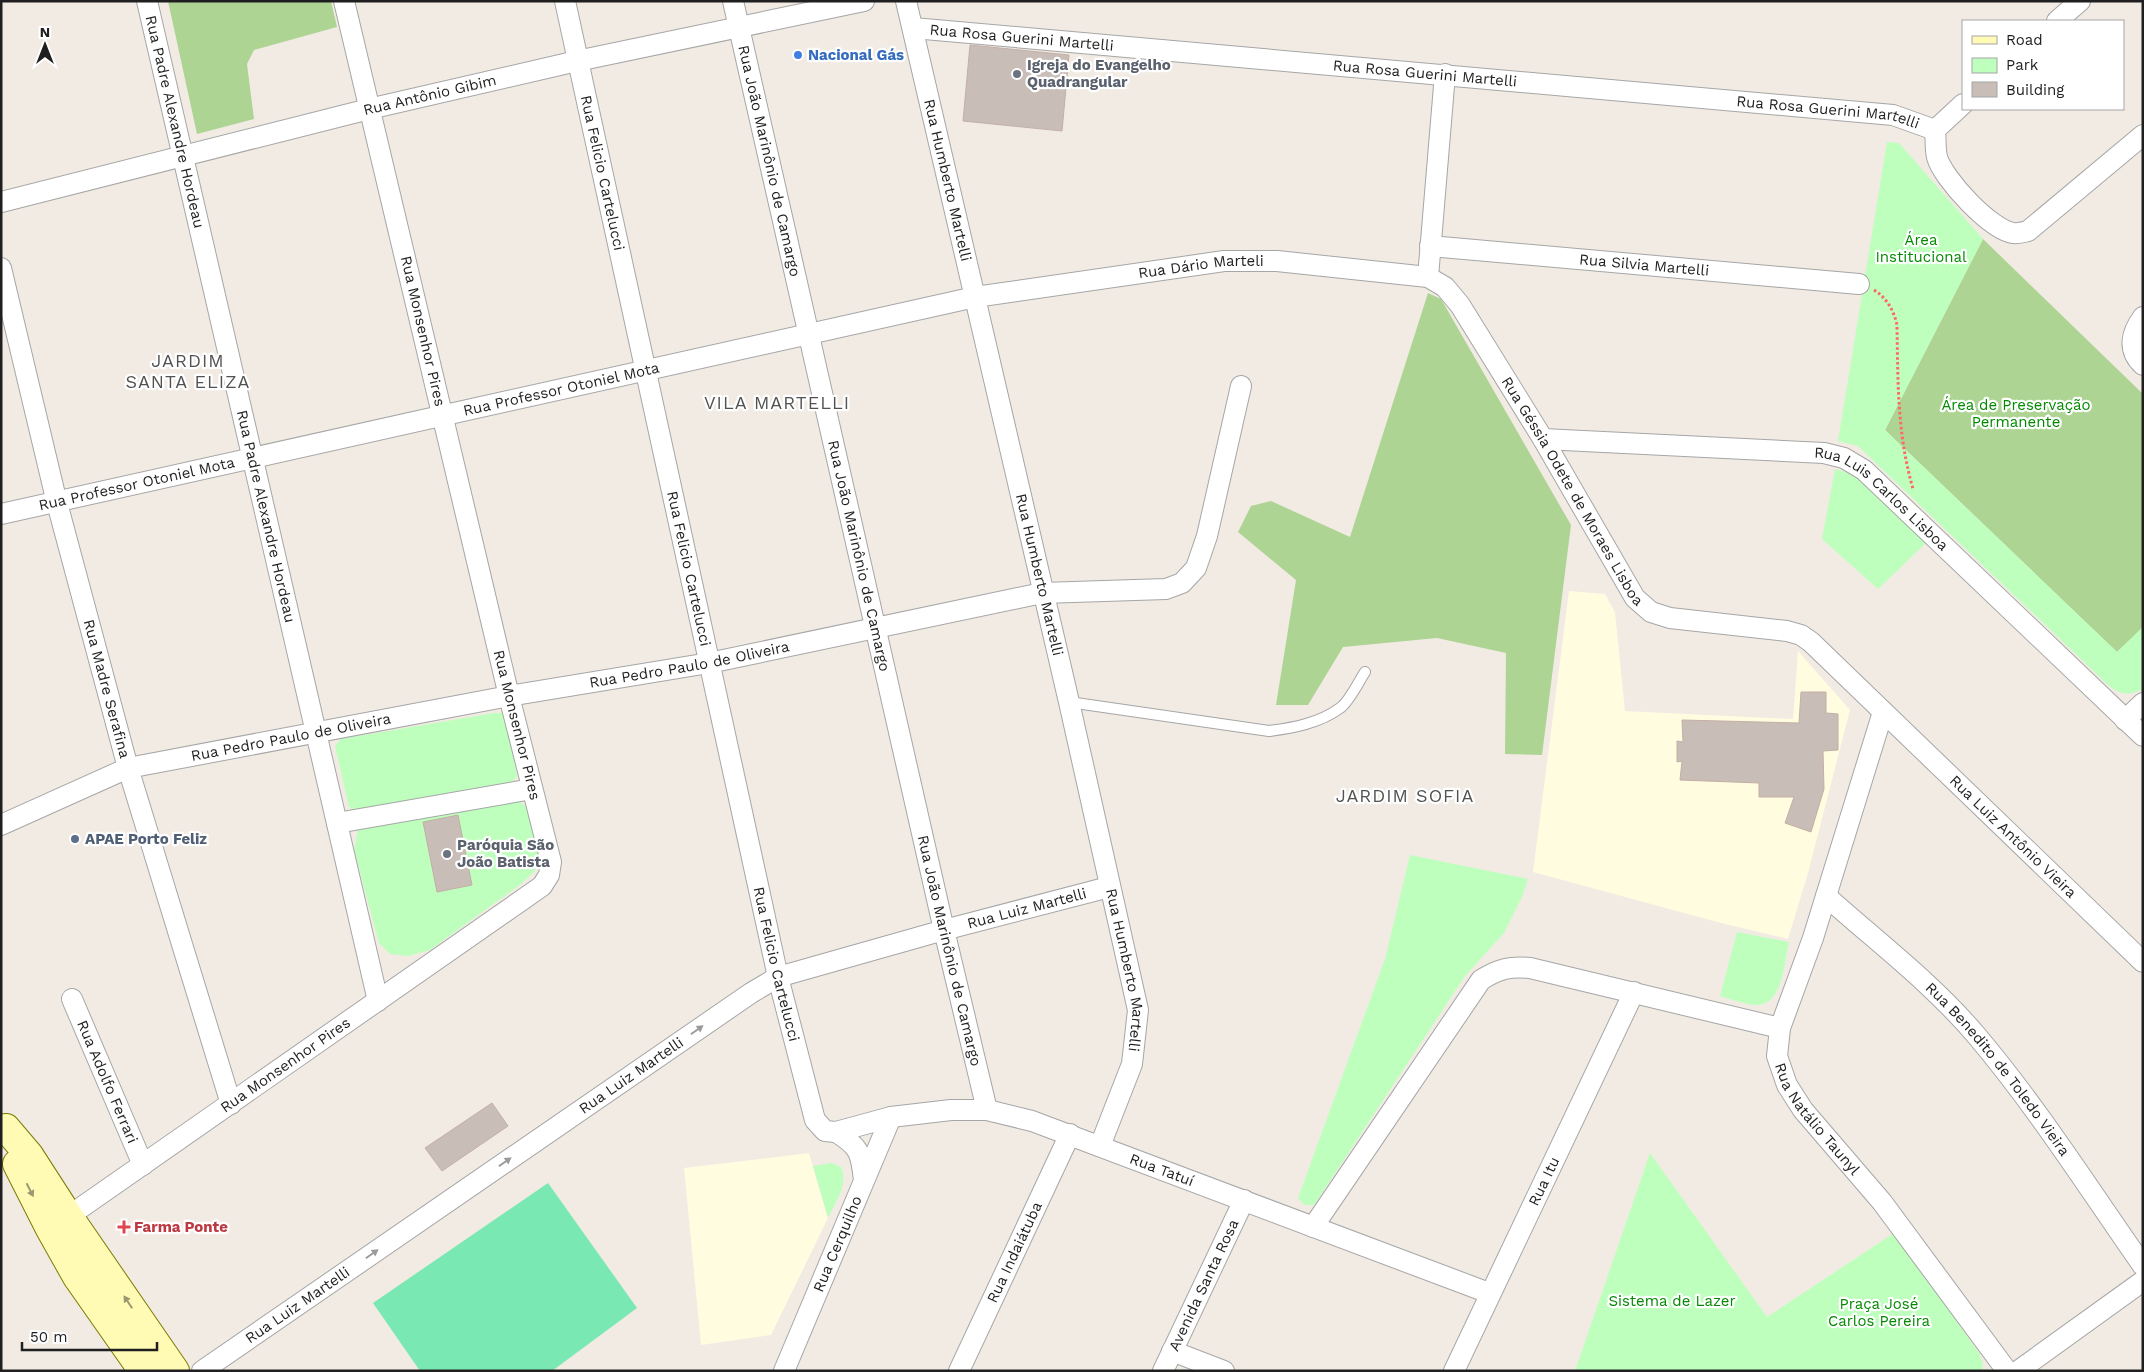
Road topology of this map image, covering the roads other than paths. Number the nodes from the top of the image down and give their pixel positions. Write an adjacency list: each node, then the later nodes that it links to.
1 (147, 1): 17 (street, Rua Padre Alexandre Hordeau)
2 (344, 1): 14 (street, Rua Monsenhor Pires)
3 (565, 1): 11 (street, Rua Felicio Cartelucci)
4 (733, 1): 9 (street, Rua João Marinônio de Camargo)
5 (864, 1): 9 (street, Rua Antônio Gibim)
6 (906, 1): 10 (street, Rua Humberto Martelli)
7 (2080, 1): 8 (street)
8 (2059, 20)
9 (739, 27): 11 (street, Rua Antônio Gibim); 25 (street, Rua João Marinônio de Camargo)
10 (913, 28): 12 (street, Rua Rosa Guerini Martelli); 23 (street, Rua Humberto Martelli)
11 (578, 60): 14 (street, Rua Antônio Gibim); 27 (street, Rua Felicio Cartelucci)
12 (1445, 74): 15 (street, Rua Rosa Guerini Martelli); 19 (street)
13 (1962, 105): 15 (street)
14 (369, 109): 17 (street, Rua Antônio Gibim); 29 (street, Rua Monsenhor Pires)
15 (1935, 130): 16 (street)
16 (2143, 135)
17 (184, 154): 18 (street, Rua Antônio Gibim); 31 (street, Rua Padre Alexandre Hordeau)
18 (1, 202)
19 (1430, 246): 21 (street); 22 (street, Rua Silvia Martelli)
20 (1, 268): 32 (street, Rua Madre Serafina)
21 (1428, 277): 23 (street, Rua Dário Marteli); 30 (street, Rua Géssia Odete de Moraes Lisboa)
22 (1859, 284)
23 (975, 297): 25 (street, Rua Professor Otoniel Mota); 34 (street, Rua Humberto Martelli)
24 (2143, 318): 26 (street)
25 (809, 335): 27 (street, Rua Professor Otoniel Mota); 35 (street, Rua João Marinônio de Camargo)
26 (2143, 365)
27 (645, 371): 29 (street, Rua Professor Otoniel Mota); 36 (street, Rua Felicio Cartelucci)
28 (1241, 386): 34 (street, Rua Pedro Paulo de Oliveira)
29 (443, 417): 31 (street, Rua Professor Otoniel Mota); 38 (street, Rua Monsenhor Pires)
30 (1543, 439): 41 (street, Rua Géssia Odete de Moraes Lisboa); 42 (street, Rua Luis Carlos Lisboa)
31 (254, 459): 32 (street, Rua Professor Otoniel Mota); 43 (street, Rua Padre Alexandre Hordeau)
32 (57, 503): 33 (street, Rua Professor Otoniel Mota); 45 (street, Rua Madre Serafina)
33 (1, 514)
34 (1042, 593): 35 (street, Rua Pedro Paulo de Oliveira); 39 (street, Rua Humberto Martelli)
35 (876, 628): 36 (street, Rua Pedro Paulo de Oliveira); 51 (street, Rua João Marinônio de Camargo)
36 (709, 663): 38 (street, Rua Pedro Paulo de Oliveira); 53 (street, Rua Felicio Cartelucci)
37 (1365, 672): 39 (lane)
38 (509, 696): 43 (street, Rua Pedro Paulo de Oliveira); 46 (street, Rua Monsenhor Pires)
39 (1069, 702): 49 (street, Rua Humberto Martelli)
40 (2143, 703): 42 (street)
41 (1883, 712): 50 (street, Rua Natálio Taunyl); 52 (street, Rua Luiz Antônio Vieira)
42 (2125, 720): 44 (street, Rua Luis Carlos Lisboa)
43 (315, 732): 45 (street, Rua Pedro Paulo de Oliveira); 47 (street, Rua Padre Alexandre Hordeau)
44 (2143, 736)
45 (128, 768): 48 (street, Rua Pedro Paulo de Oliveira); 58 (street, Rua Madre Serafina)
46 (532, 788): 47 (street); 56 (street, Rua Monsenhor Pires)
47 (337, 823): 56 (street, Rua Padre Alexandre Hordeau)
48 (1, 825)
49 (1110, 887): 51 (street, Rua Luiz Martelli); 64 (street, Rua Humberto Martelli)
50 (1826, 896): 57 (street, Rua Natálio Taunyl); 70 (street, Rua Benedito de Toledo Vieira)
51 (944, 930): 53 (street, Rua Luiz Martelli); 59 (street, Rua João Marinônio de Camargo)
52 (2143, 962)
53 (778, 977): 62 (street, Rua Felicio Cartelucci); 76 (street, Rua Luiz Martelli, one-way to 53)
54 (1634, 992): 57 (street); 69 (street); 72 (street, Rua Itu)
55 (72, 999): 65 (street, Rua Adolfo Ferrari)
56 (378, 1001): 58 (street, Rua Monsenhor Pires)
57 (1780, 1028): 82 (street, Rua Natálio Taunyl)
58 (231, 1104): 65 (street, Rua Monsenhor Pires)
59 (987, 1110): 60 (street, Rua Tatuí); 63 (street, Rua Tatuí)
60 (891, 1117): 62 (street, Rua Tatuí); 66 (street, Rua Cerquilho)
61 (4, 1123): 68 (main road)
62 (831, 1131): 66 (street)
63 (1070, 1134): 64 (street, Rua Tatuí); 78 (street, Rua Indaiátuba)
64 (1100, 1146): 67 (street, Rua Tatuí)
65 (143, 1165): 68 (street, Rua Monsenhor Pires)
66 (864, 1182): 77 (street, Rua Cerquilho)
67 (1244, 1200): 69 (street, Rua Tatuí); 73 (street, Avenida Santa Rosa)
68 (60, 1223): 74 (main road); 75 (main road, one-way to 68)
69 (1313, 1226): 72 (street, Rua Tatuí)
70 (2143, 1266)
71 (2143, 1281): 83 (street)
72 (1489, 1294): 81 (street, Rua Itu)
73 (1172, 1351): 79 (street, Avenida Santa Rosa); 80 (street)
74 (143, 1371)
75 (175, 1371)
76 (202, 1371)
77 (784, 1371)
78 (959, 1371)
79 (1163, 1371)
80 (1224, 1371)
81 (1454, 1371)
82 (2007, 1371)
83 (2018, 1371)

